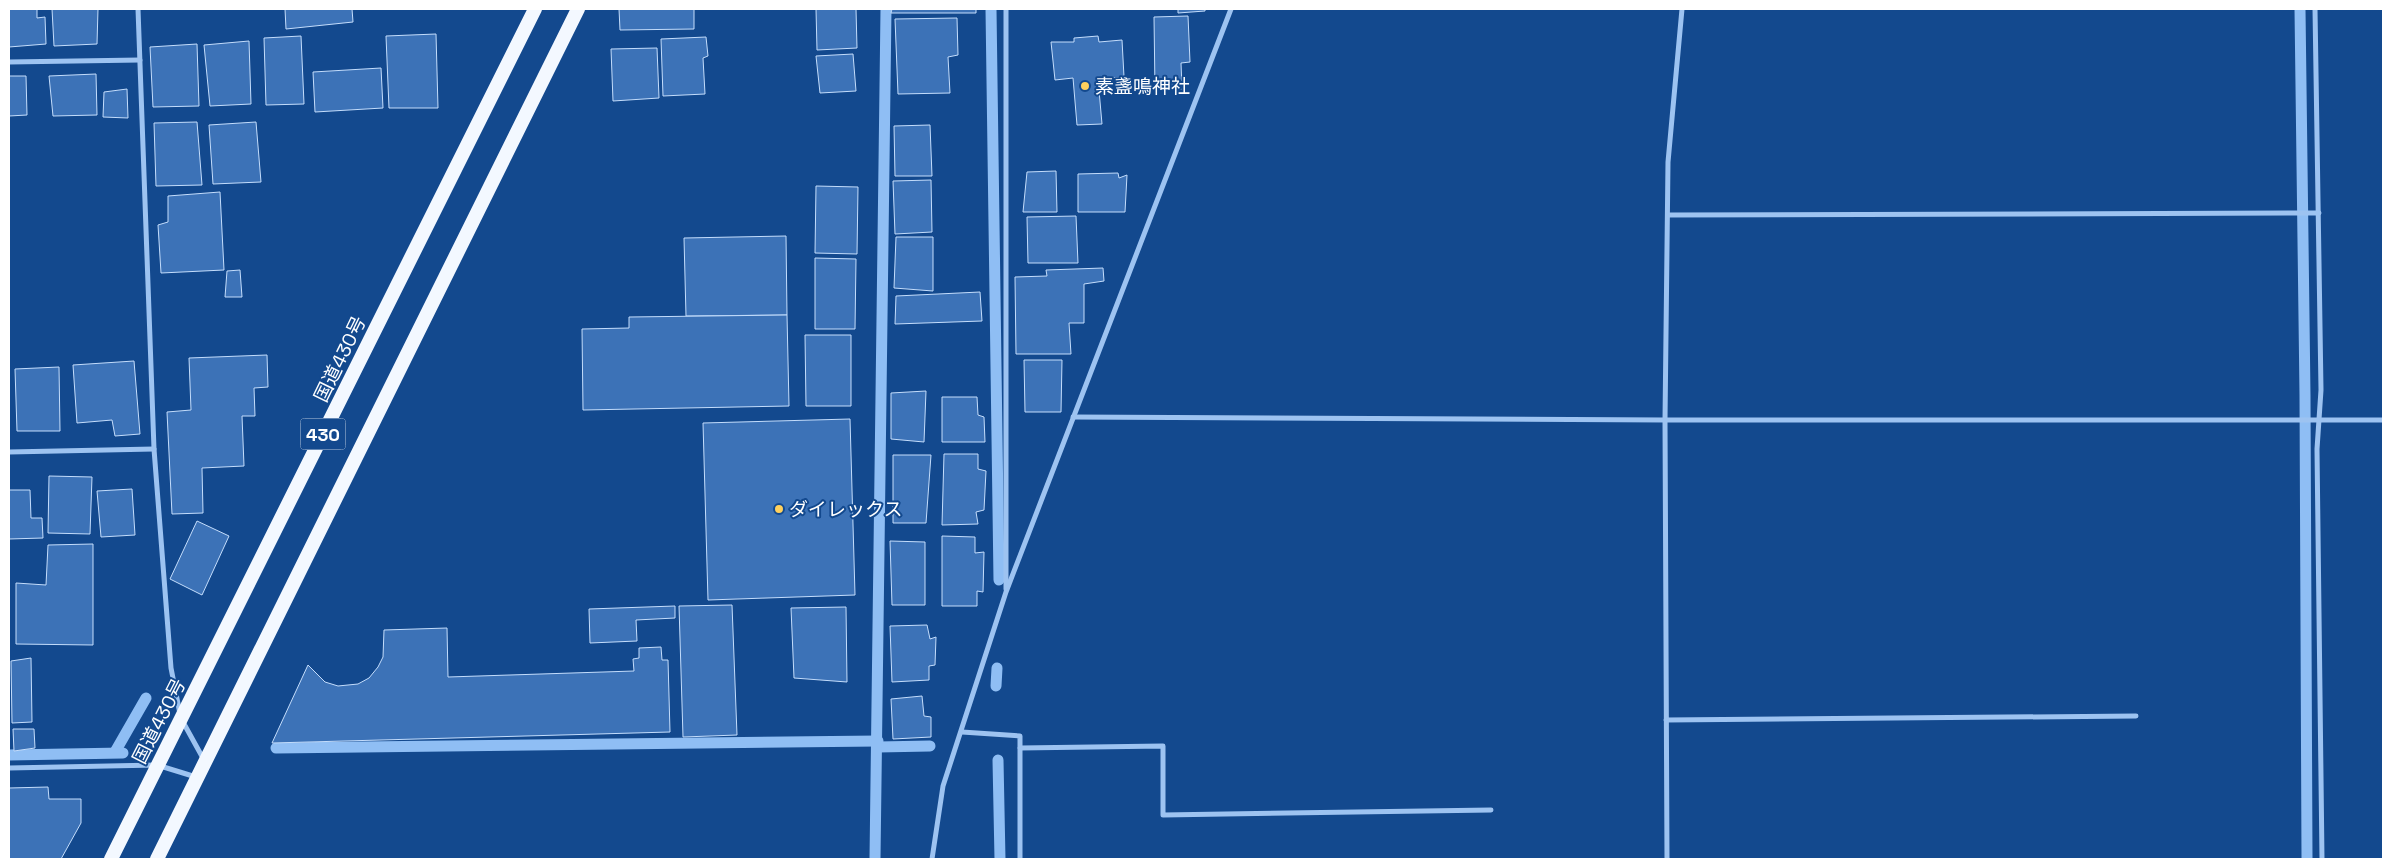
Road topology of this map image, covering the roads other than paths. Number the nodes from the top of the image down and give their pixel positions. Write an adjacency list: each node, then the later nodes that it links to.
1 (138, 9): 8 (street)
2 (535, 9): 20 (highway, 国道430号 / 430)
3 (578, 9): 24 (highway, 430)
4 (1006, 9): 18 (street)
5 (1231, 9): 12 (street)
6 (1682, 9): 11 (street)
7 (2314, 9): 10 (street)
8 (140, 60): 9 (street); 16 (street)
9 (9, 62)
10 (2318, 213): 11 (street); 14 (street)
11 (1668, 215): 13 (street)
12 (1074, 418): 13 (street); 18 (street)
13 (1666, 420): 14 (street); 21 (street)
14 (2319, 420): 15 (street); 34 (street)
15 (2383, 420)
16 (154, 449): 17 (street); 20 (street)
17 (9, 452)
18 (1006, 592): 22 (street)
19 (2136, 716): 21 (street)
20 (181, 719): 24 (street); 25 (highway, 国道430号 / 430)
21 (1666, 720): 33 (street)
22 (962, 732): 23 (street); 31 (street)
23 (1020, 748): 28 (street); 32 (street)
24 (205, 762): 27 (highway, 430)
25 (157, 765): 26 (street); 27 (street); 29 (highway, 国道430号 / 430)
26 (9, 768)
27 (197, 778): 30 (highway, 430)
28 (1491, 810)
29 (111, 859)
30 (157, 859)
31 (932, 859)
32 (1020, 859)
33 (1667, 859)
34 (2322, 859)

